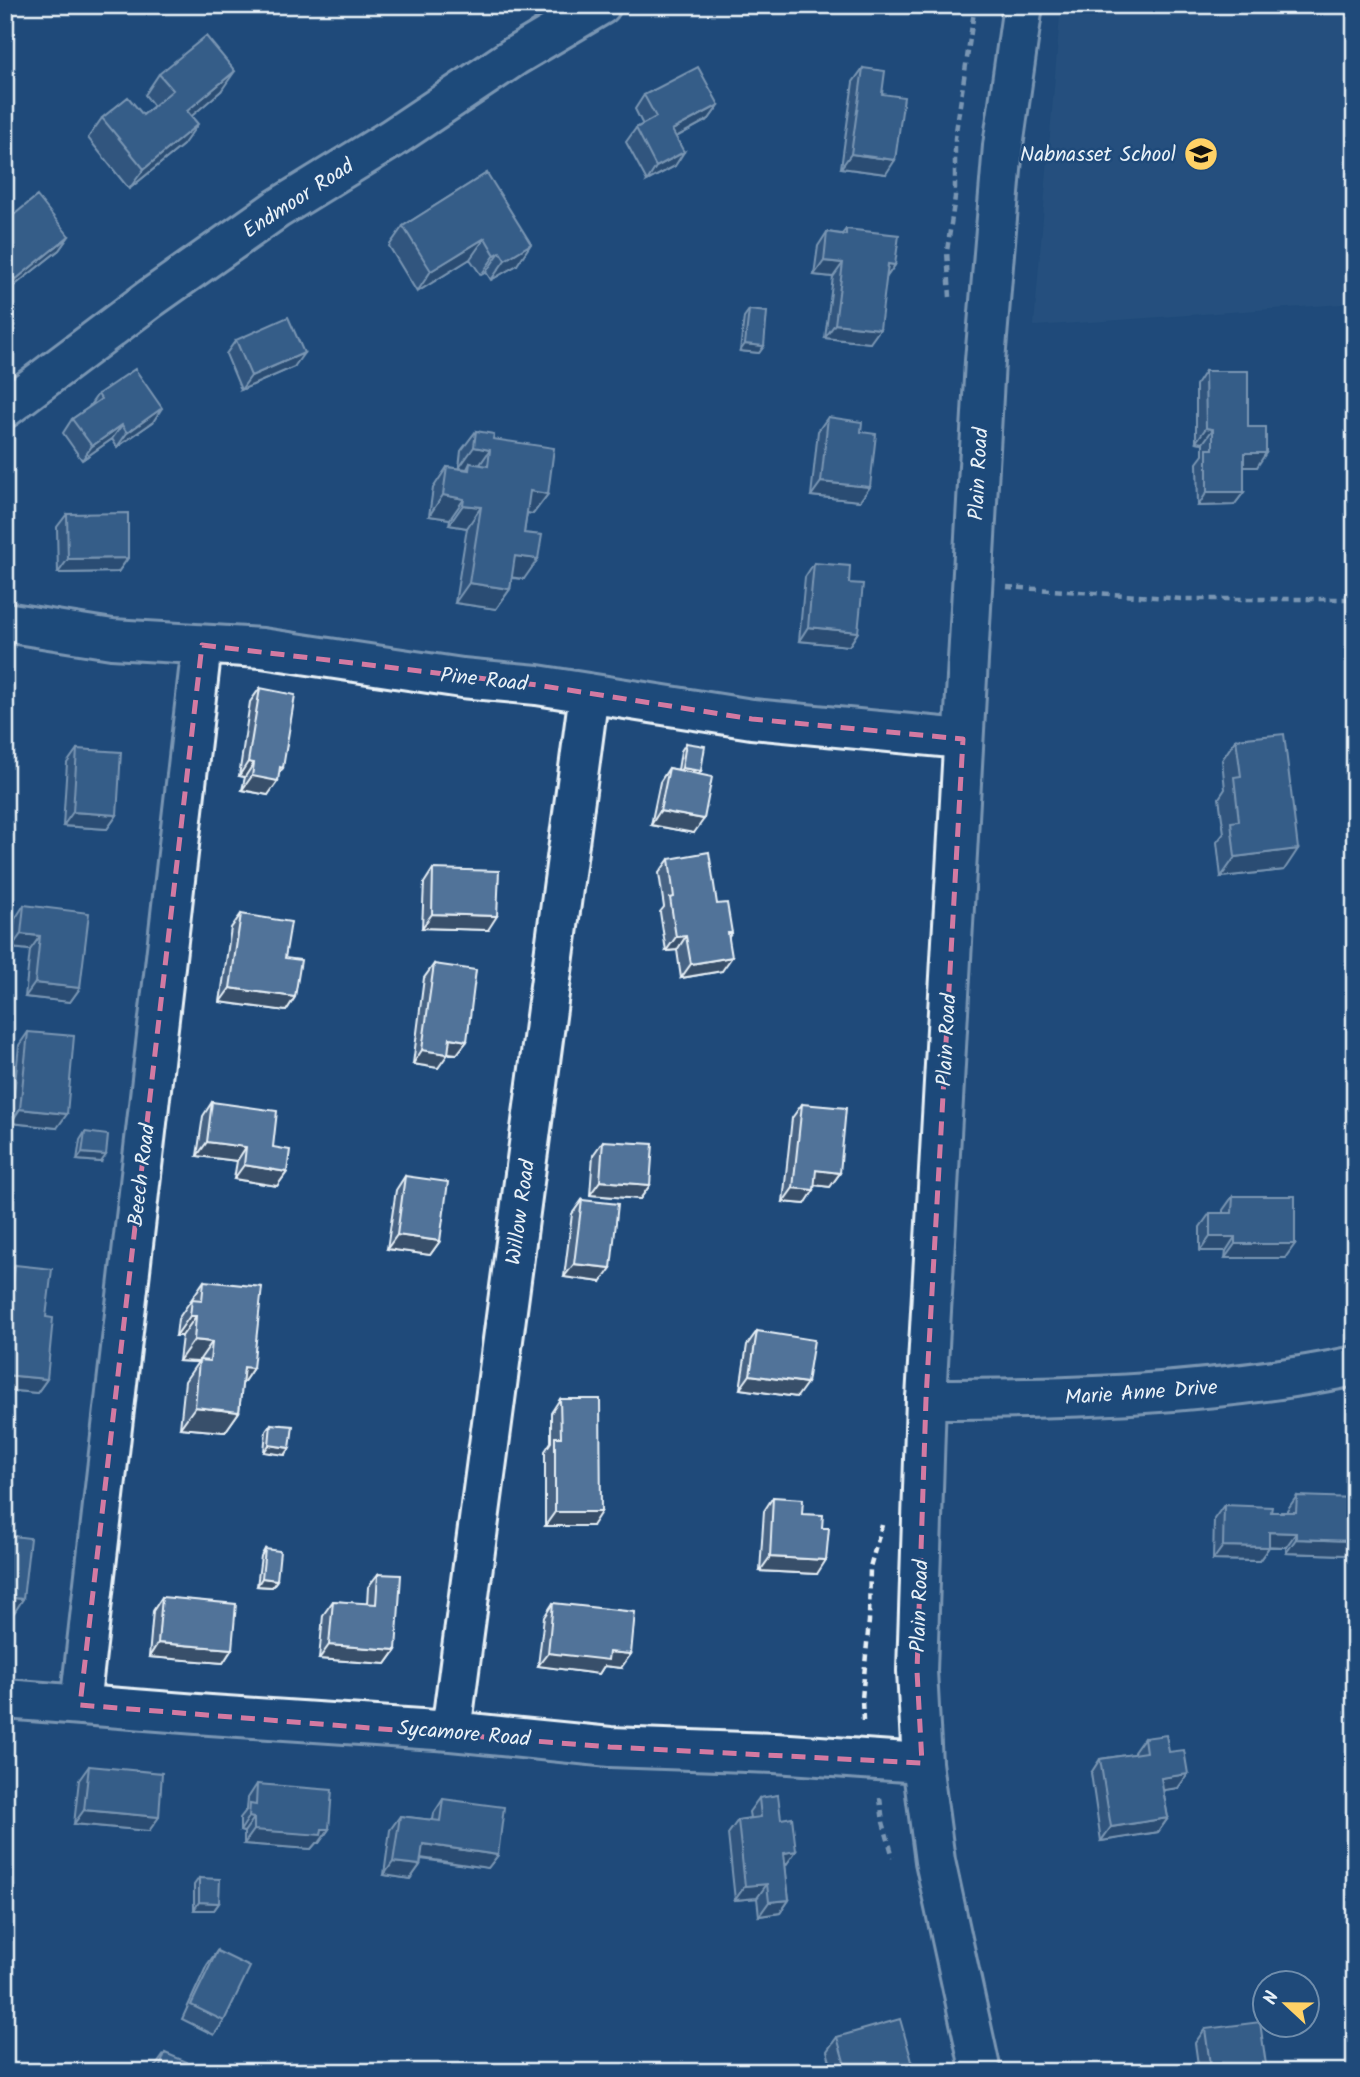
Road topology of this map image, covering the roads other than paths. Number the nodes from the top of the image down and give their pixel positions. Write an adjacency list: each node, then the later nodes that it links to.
1 (601, 5): 3 (street, Endmoor Road)
2 (1023, 5): 7 (street, Plain Road)
3 (5, 408)
4 (5, 622): 5 (street, Pine Road)
5 (202, 645): 6 (street, Pine Road); 11 (street, Beech Road)
6 (589, 693): 7 (street, Pine Road); 12 (street, Willow Road)
7 (963, 739): 9 (street, Plain Road)
8 (1355, 1366): 9 (street, Marie Anne Drive)
9 (926, 1398): 13 (street, Plain Road)
10 (5, 1699): 11 (street, Sycamore Road)
11 (80, 1705): 12 (street, Sycamore Road)
12 (451, 1731): 13 (street, Sycamore Road)
13 (922, 1763): 14 (street, Plain Road)
14 (981, 2072)

